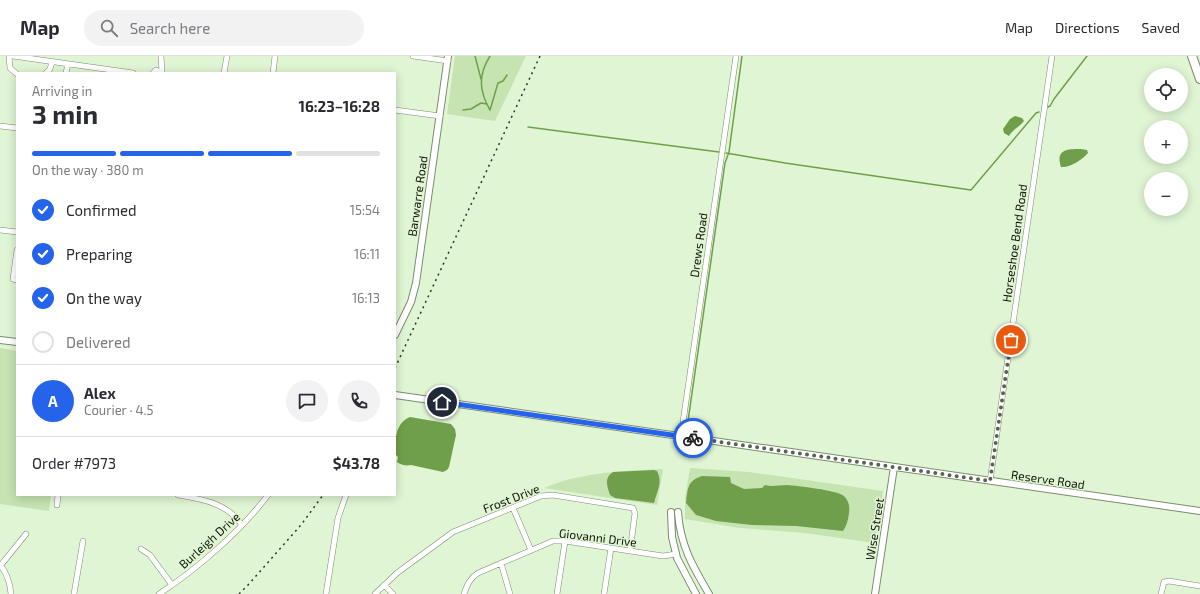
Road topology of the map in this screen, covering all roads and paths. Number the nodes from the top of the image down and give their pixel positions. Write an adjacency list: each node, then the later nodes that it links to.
1 (9, 56): 20 (street)
2 (13, 56): 11 (street)
3 (227, 56): 18 (street)
4 (275, 56): 19 (street)
5 (413, 56): 10 (street)
6 (736, 56): 34 (street, Drews Road)
7 (1052, 56): 36 (street, Horseshoe Bend Road)
8 (1192, 56): 21 (main road)
9 (161, 57): 17 (street)
10 (448, 58): 23 (street, Barwarre Road)
11 (52, 62): 12 (street); 14 (street)
12 (68, 64): 13 (street); 15 (street)
13 (100, 71): 16 (street)
14 (47, 72)
15 (66, 72)
16 (116, 72)
17 (156, 72)
18 (224, 72)
19 (273, 72)
20 (16, 73)
21 (1200, 79)
22 (396, 110): 23 (street)
23 (440, 116): 30 (street, Barwarre Road)
24 (0, 126): 25 (street)
25 (16, 128)
26 (0, 230): 27 (street)
27 (16, 232)
28 (16, 260): 29 (street)
29 (16, 280)
30 (396, 333)
31 (0, 340): 32 (street)
32 (16, 342)
33 (396, 395): 34 (street, Reserve Road)
34 (681, 436): 35 (street, Reserve Road)
35 (894, 467): 36 (street, Reserve Road); 73 (street, Wise Street)
36 (990, 481): 43 (street, Reserve Road)
37 (58, 496): 41 (street)
38 (185, 496): 46 (street)
39 (267, 496): 46 (street, Burleigh Drive)
40 (346, 496): 65 (street)
41 (57, 505)
42 (513, 508): 52 (street); 54 (street, Frost Drive); 59 (street, Frost Drive)
43 (1200, 511)
44 (671, 512): 55 (street)
45 (678, 512): 53 (street)
46 (242, 525): 58 (street, Burleigh Drive)
47 (26, 534): 57 (street)
48 (83, 541): 63 (street)
49 (565, 542): 50 (street, Giovanni Drive); 52 (street, Giovanni Drive); 70 (street)
50 (611, 548): 54 (street, Giovanni Drive); 71 (street)
51 (142, 549): 58 (street)
52 (531, 550): 56 (street, Giovanni Drive)
53 (686, 550): 55 (street); 61 (street)
54 (630, 551): 55 (street, Giovanni Drive)
55 (676, 554): 72 (street)
56 (501, 563): 68 (street, Giovanni Drive); 69 (street)
57 (0, 565): 62 (street)
58 (172, 585): 64 (street, Burleigh Drive)
59 (384, 585): 66 (street, Frost Drive); 67 (street)
60 (1200, 586): 74 (street)
61 (708, 592): 72 (street)
62 (11, 594)
63 (74, 594)
64 (159, 594)
65 (326, 594)
66 (375, 594)
67 (392, 594)
68 (464, 594)
69 (510, 594)
70 (557, 594)
71 (604, 594)
72 (698, 594)
73 (875, 594)
74 (1161, 594)

